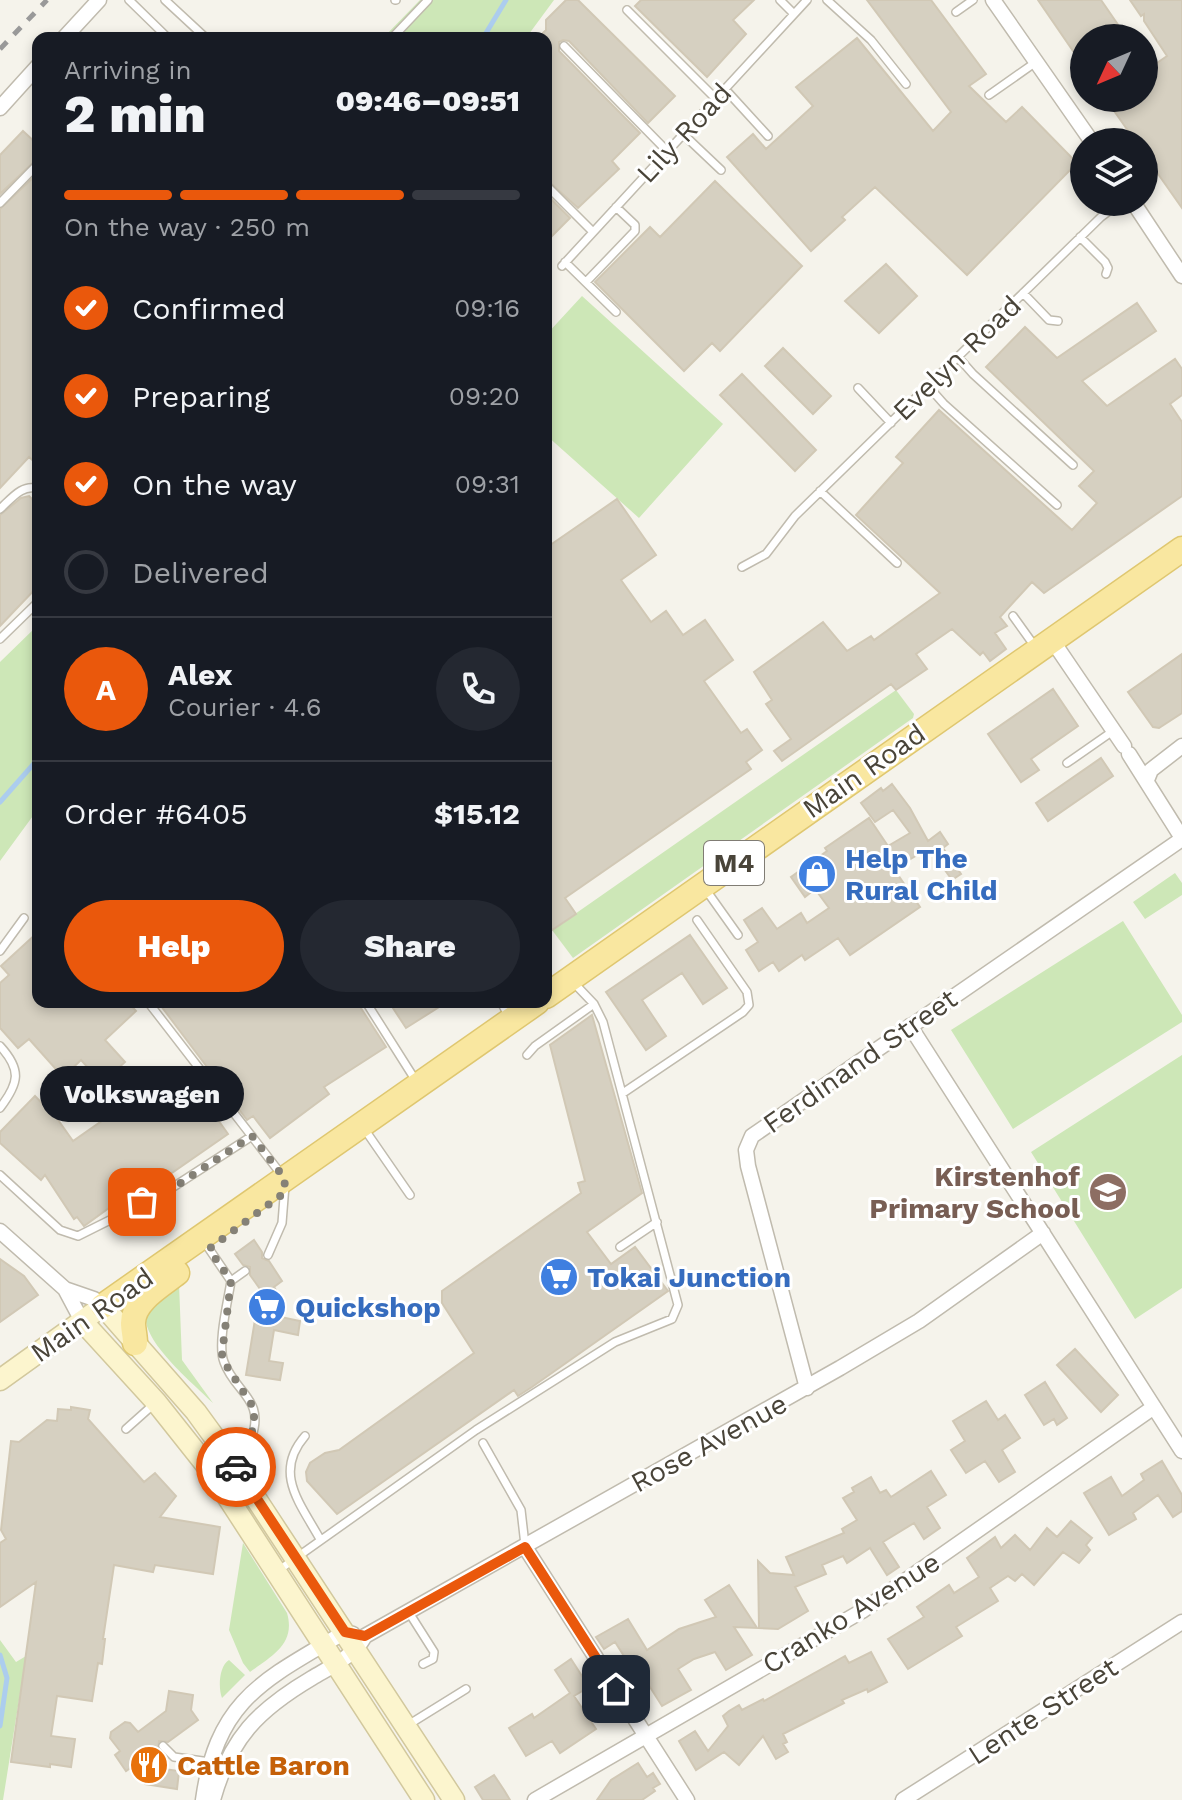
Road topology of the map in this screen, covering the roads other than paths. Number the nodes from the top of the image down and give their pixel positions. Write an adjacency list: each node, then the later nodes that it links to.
1 (99, 0): 13 (street)
2 (129, 0): 14 (lane)
3 (165, 0): 15 (lane)
4 (428, 0): 16 (lane)
5 (780, 0): 12 (lane)
6 (807, 0): 12 (lane, Lily Road)
7 (827, 0): 20 (lane)
8 (973, 0): 11 (lane)
9 (993, 0): 18 (street)
10 (627, 10): 23 (lane)
11 (956, 12)
12 (794, 14): 21 (lane, Lily Road)
13 (70, 32)
14 (162, 32)
15 (200, 32)
16 (398, 32)
17 (564, 46): 28 (lane)
18 (1036, 62): 22 (lane); 25 (street)
19 (32, 78): 24 (street)
20 (906, 84)
21 (725, 89): 23 (lane, Lily Road); 27 (lane)
22 (989, 95)
23 (716, 99): 26 (lane, Lily Road)
24 (0, 108)
25 (1082, 128)
26 (683, 134): 28 (lane, Lily Road); 30 (lane)
27 (768, 136)
28 (667, 151): 33 (lane, Lily Road)
29 (32, 170): 32 (lane)
30 (721, 170)
31 (552, 191): 36 (lane)
32 (0, 203)
33 (616, 207): 36 (lane, Lily Road); 40 (lane)
34 (1105, 216): 37 (lane, Evelyn Road)
35 (1142, 216): 39 (street)
36 (593, 232): 40 (lane, Lily Road)
37 (1080, 237): 38 (lane); 41 (lane, Evelyn Road)
38 (1106, 274)
39 (1182, 276)
40 (586, 282): 42 (lane)
41 (1023, 293): 43 (lane); 44 (lane, Evelyn Road)
42 (616, 312)
43 (1058, 321)
44 (958, 357): 45 (lane, Evelyn Road); 48 (lane)
45 (928, 386): 47 (lane, Evelyn Road); 51 (lane)
46 (858, 388): 47 (lane)
47 (891, 423): 50 (lane, Evelyn Road)
48 (1073, 465)
49 (32, 486): 52 (lane)
50 (820, 491): 54 (lane); 55 (lane, Evelyn Road)
51 (1057, 505)
52 (0, 509)
53 (1182, 549): 59 (main road, Main Road / M4)
54 (897, 563)
55 (742, 567)
56 (32, 608): 58 (lane)
57 (1013, 616): 59 (lane)
58 (0, 639)
59 (1045, 645): 60 (street); 65 (main road, Main Road / M4)
60 (1113, 731): 62 (lane); 63 (street)
61 (1182, 746): 63 (street)
62 (1067, 763)
63 (1147, 780): 64 (street)
64 (1182, 839): 76 (street, Ferdinand Street)
65 (702, 885): 68 (lane); 70 (main road, Main Road / M4)
66 (24, 918): 69 (lane)
67 (697, 920): 81 (lane)
68 (738, 935)
69 (0, 951)
70 (570, 979): 71 (main road, Main Road / M4); 72 (lane)
71 (552, 992)
72 (594, 1004): 79 (lane); 81 (lane)
73 (153, 1008): 84 (lane)
74 (370, 1008): 80 (lane)
75 (506, 1011): 78 (main road, Main Road)
76 (910, 1026): 90 (street); 101 (street, Ferdinand Street)
77 (0, 1046): 82 (lane)
78 (463, 1054): 80 (main road, Main Road); 83 (main road)
79 (527, 1055)
80 (418, 1085): 83 (main road, Main Road)
81 (623, 1093): 88 (lane)
82 (0, 1108)
83 (365, 1130): 86 (main road, Main Road); 87 (lane)
84 (252, 1136): 85 (lane); 86 (lane)
85 (0, 1175)
86 (285, 1186): 91 (main road, Main Road); 93 (lane)
87 (410, 1195)
88 (657, 1222): 92 (lane); 109 (lane)
89 (0, 1231): 96 (street)
90 (1043, 1233): 101 (street, Rose Avenue); 103 (street)
91 (205, 1243): 95 (lane); 97 (main road, Main Road); 99 (main road)
92 (620, 1247)
93 (268, 1255)
94 (245, 1271): 95 (lane)
95 (231, 1281): 108 (lane)
96 (65, 1289): 97 (street); 98 (street)
97 (103, 1306): 98 (main road, Main Road); 99 (main road)
98 (82, 1321): 100 (main road, Main Road); 102 (main road)
99 (135, 1343): 108 (main road)
100 (0, 1380)
101 (807, 1388): 110 (street, Rose Avenue)
102 (156, 1402): 104 (lane); 112 (main road)
103 (1154, 1407): 107 (street); 121 (street, Cranko Avenue)
104 (126, 1429)
105 (305, 1436): 109 (lane)
106 (483, 1443): 110 (lane)
107 (1182, 1451)
108 (228, 1456): 111 (main road)
109 (320, 1539): 111 (lane)
110 (525, 1547): 113 (street, Rose Avenue); 121 (street)
111 (297, 1558): 112 (lane); 115 (main road)
112 (277, 1571): 116 (main road)
113 (408, 1611): 115 (street, Rose Avenue); 118 (lane)
114 (1182, 1622): 125 (street, Lente Street)
115 (356, 1639): 116 (street); 117 (street); 120 (main road)
116 (324, 1645): 117 (main road); 123 (street)
117 (335, 1664): 124 (street); 126 (main road)
118 (423, 1664)
119 (466, 1689): 120 (lane)
120 (406, 1726): 127 (main road)
121 (647, 1736): 128 (street, Cranko Avenue); 129 (street)
122 (163, 1746): 123 (lane)
123 (210, 1762): 124 (street)
124 (211, 1798)
125 (911, 1798)
126 (424, 1800)
127 (454, 1800)
128 (535, 1800)
129 (687, 1800)

